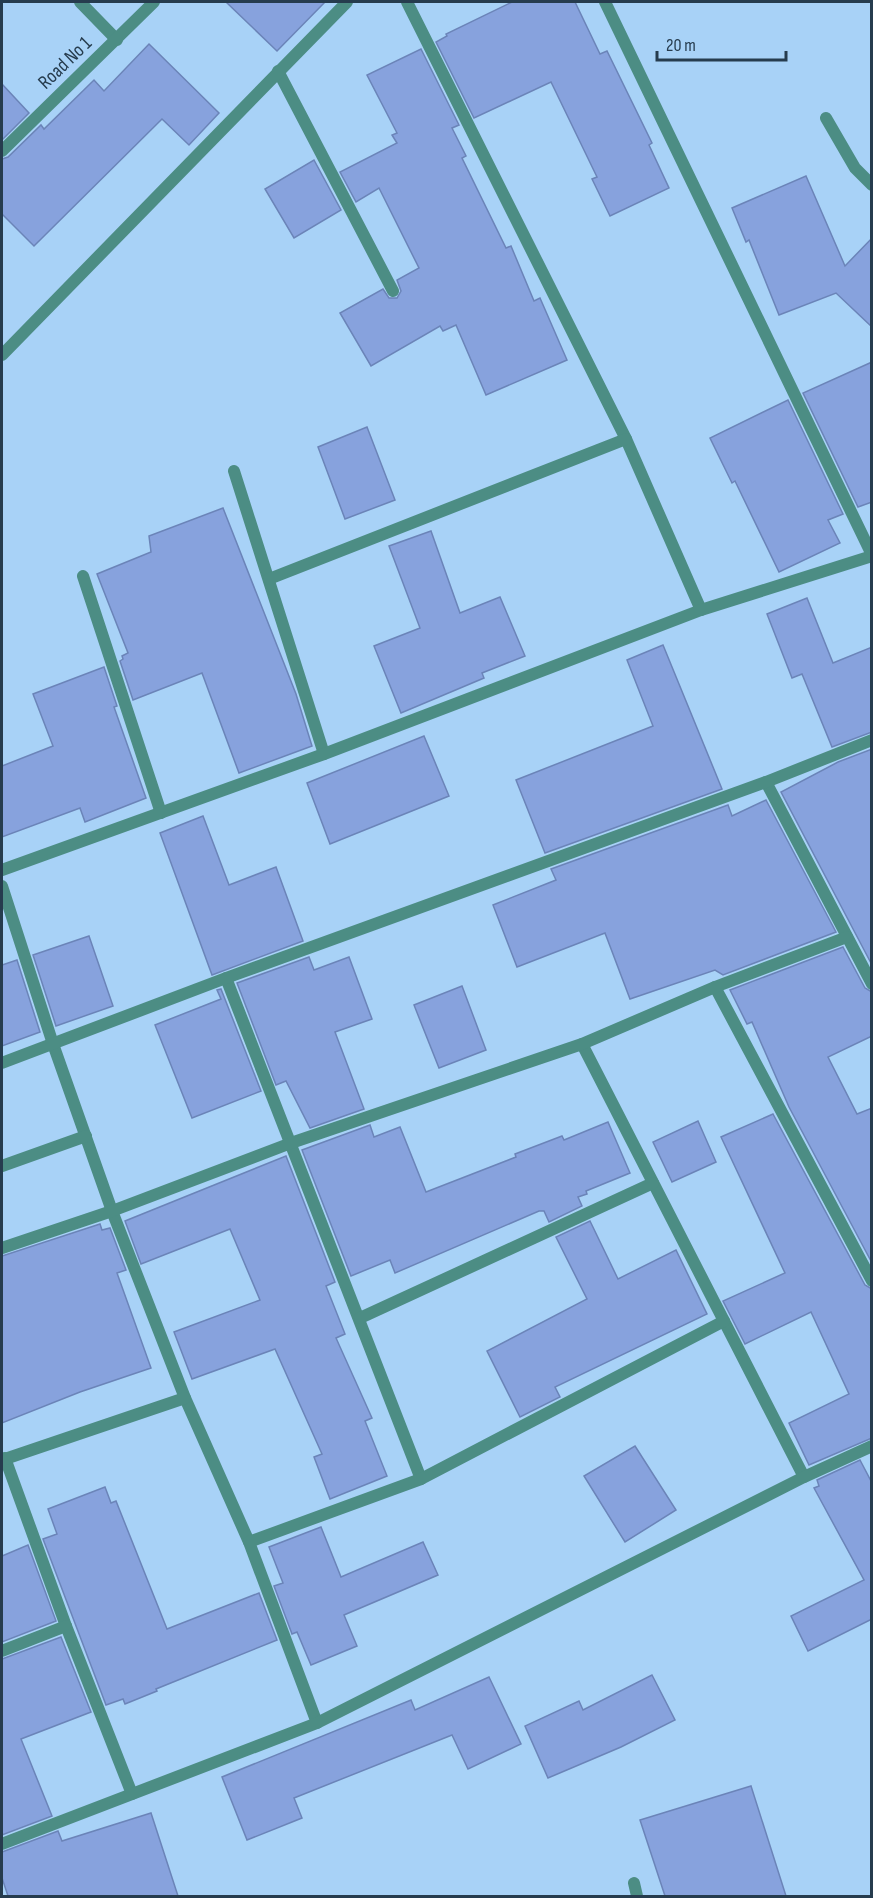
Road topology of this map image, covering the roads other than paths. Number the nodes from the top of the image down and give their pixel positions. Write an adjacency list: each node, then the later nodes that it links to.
1 (80, 2): 6 (street)
2 (154, 2): 6 (street, Road No 1)
3 (347, 2): 7 (street)
4 (407, 2): 13 (street)
5 (605, 2): 15 (street)
6 (117, 40): 9 (street, Road No 1)
7 (278, 71): 11 (street); 12 (street)
8 (826, 118): 10 (street)
9 (2, 151)
10 (872, 185)
11 (393, 291)
12 (2, 355)
13 (626, 439): 17 (street); 18 (street)
14 (234, 471): 17 (street)
15 (872, 555): 18 (street)
16 (83, 576): 22 (street)
17 (269, 579): 20 (street)
18 (701, 610): 20 (street)
19 (872, 740): 21 (street)
20 (324, 754): 22 (street)
21 (766, 782): 25 (street); 26 (street)
22 (161, 813): 23 (street)
23 (2, 870)
24 (2, 886): 29 (street)
25 (847, 937): 27 (street); 28 (street)
26 (226, 978): 29 (street); 33 (street)
27 (872, 984)
28 (715, 987): 30 (street); 38 (street)
29 (53, 1044): 31 (street); 32 (street)
30 (582, 1044): 33 (street); 35 (street)
31 (2, 1063)
32 (86, 1136): 34 (street); 36 (street)
33 (291, 1143): 36 (street); 39 (street)
34 (2, 1167)
35 (653, 1183): 39 (street); 40 (street)
36 (112, 1210): 37 (street); 41 (street)
37 (2, 1248)
38 (872, 1281)
39 (360, 1318): 45 (street)
40 (724, 1321): 44 (street); 45 (street)
41 (185, 1398): 43 (street); 46 (street)
42 (872, 1446): 44 (street)
43 (3, 1459): 47 (street)
44 (804, 1477): 49 (street)
45 (422, 1479): 46 (street)
46 (249, 1542): 49 (street)
47 (66, 1626): 48 (street); 50 (street)
48 (2, 1651)
49 (317, 1723): 50 (street)
50 (132, 1794): 51 (street)
51 (2, 1844)
52 (634, 1883): 53 (street)
53 (637, 1896)

